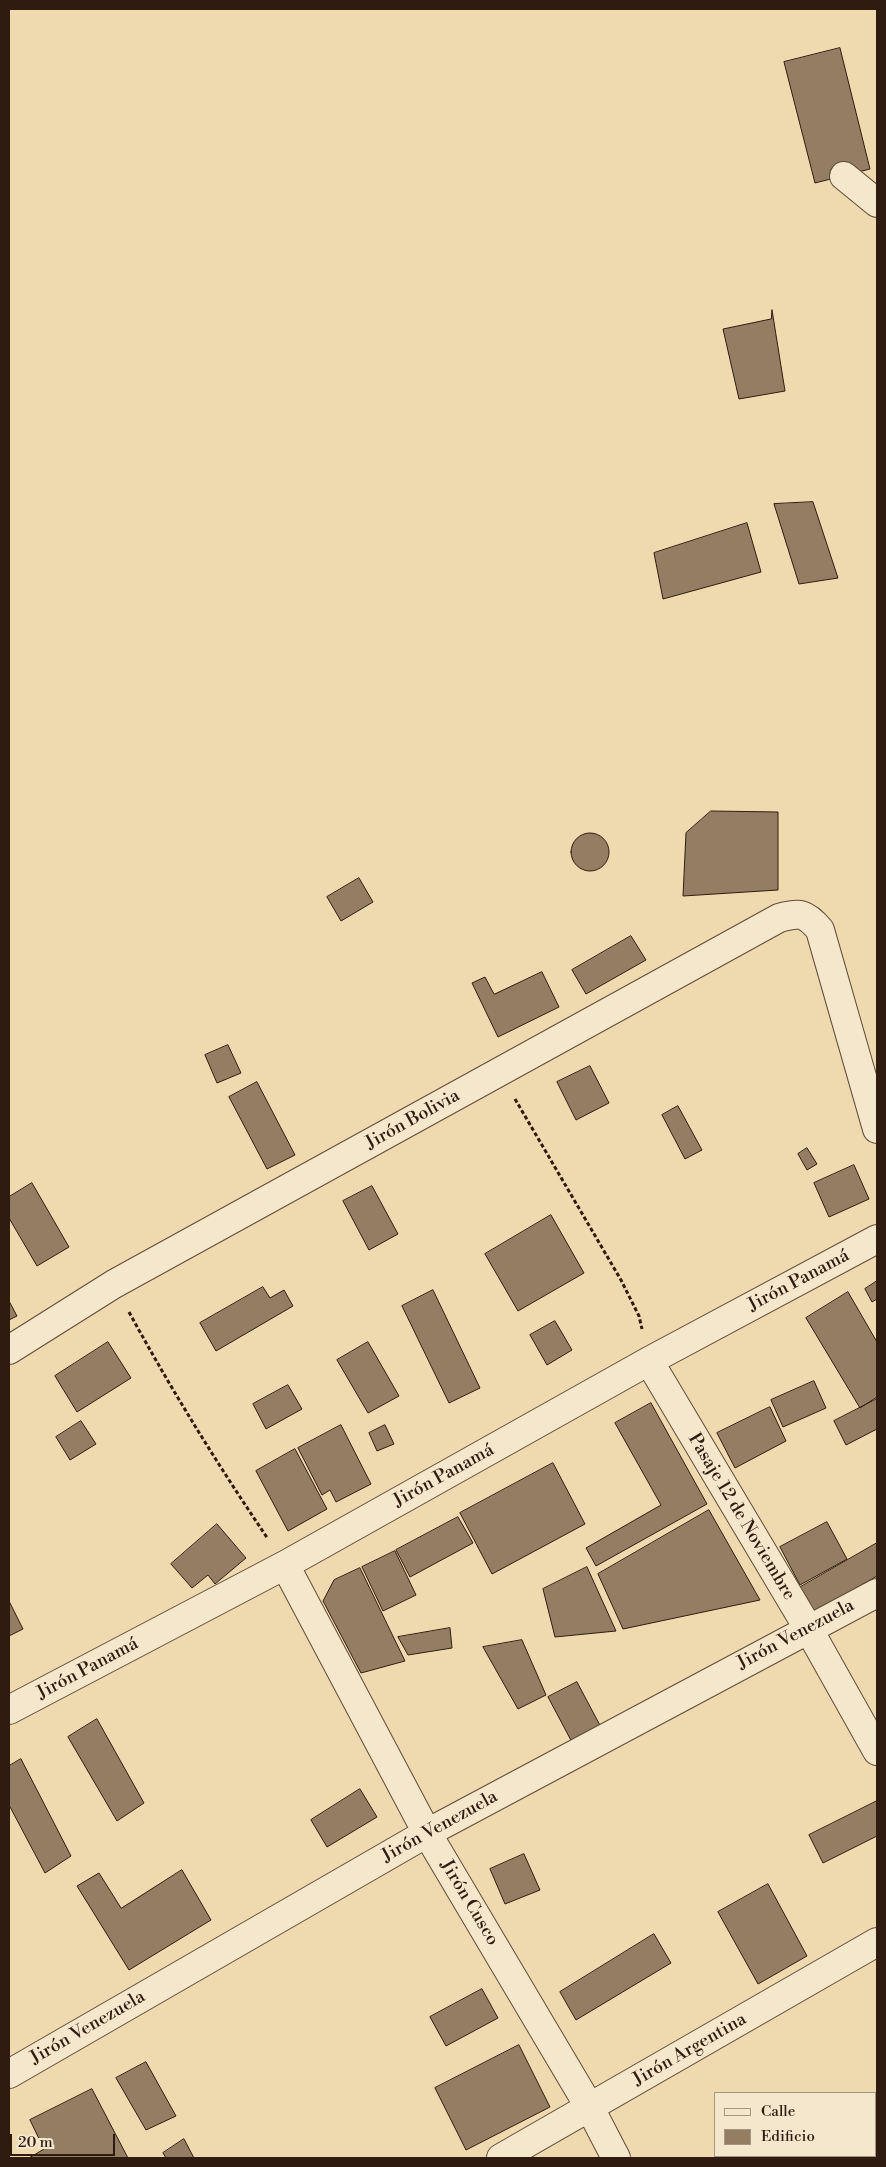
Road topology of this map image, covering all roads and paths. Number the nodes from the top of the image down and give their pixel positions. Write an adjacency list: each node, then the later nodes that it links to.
1 (844, 176): 2 (street)
2 (877, 203)
3 (499, 1072): 4 (street, Jirón Bolivia); 6 (street, Jirón Bolivia); 8 (path)
4 (877, 1129)
5 (877, 1239): 8 (street, Jirón Panamá)
6 (114, 1284): 7 (street, Jirón Bolivia); 9 (path)
7 (9, 1350)
8 (649, 1361): 9 (street, Jirón Panamá); 11 (street, Pasaje 12 de Noviembre)
9 (286, 1565): 12 (street, Jirón Panamá); 14 (street, Jirón Cusco)
10 (877, 1593): 11 (street, Jirón Venezuela)
11 (808, 1628): 13 (street, Pasaje 12 de Noviembre); 14 (street, Jirón Venezuela)
12 (9, 1710)
13 (877, 1751)
14 (427, 1833): 16 (street, Jirón Venezuela); 17 (street, Jirón Cusco)
15 (877, 1942): 17 (street, Jirón Argentina)
16 (9, 2074)
17 (590, 2108): 18 (street, Jirón Argentina); 19 (street, Jirón Cusco)
18 (502, 2158)
19 (616, 2158)

